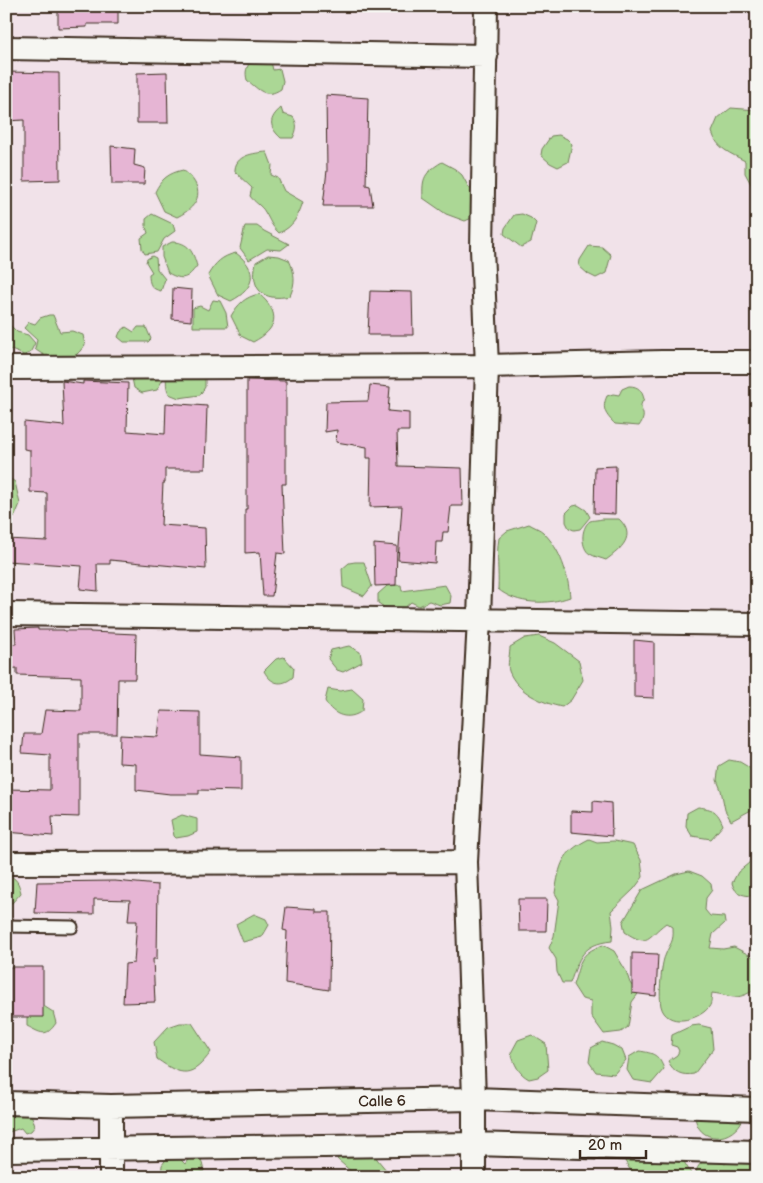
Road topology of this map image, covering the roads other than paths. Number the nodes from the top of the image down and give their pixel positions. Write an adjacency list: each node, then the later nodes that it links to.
1 (486, 6): 3 (street)
2 (6, 48): 3 (street)
3 (486, 56): 5 (street)
4 (757, 362): 5 (street)
5 (487, 366): 6 (street); 8 (street)
6 (6, 368)
7 (6, 614): 8 (street)
8 (479, 620): 9 (street); 11 (street)
9 (757, 624)
10 (6, 862): 11 (street)
11 (466, 862): 14 (street)
12 (6, 926): 13 (lane)
13 (72, 927)
14 (474, 1099): 16 (street, Calle 6); 17 (street, Calle 6); 18 (street)
15 (6, 1103): 16 (street, Calle 6)
16 (111, 1106): 20 (street)
17 (757, 1109)
18 (474, 1144): 20 (street); 21 (street); 23 (street)
19 (6, 1150): 20 (street)
20 (111, 1150): 22 (street)
21 (757, 1152)
22 (111, 1177)
23 (474, 1177)

